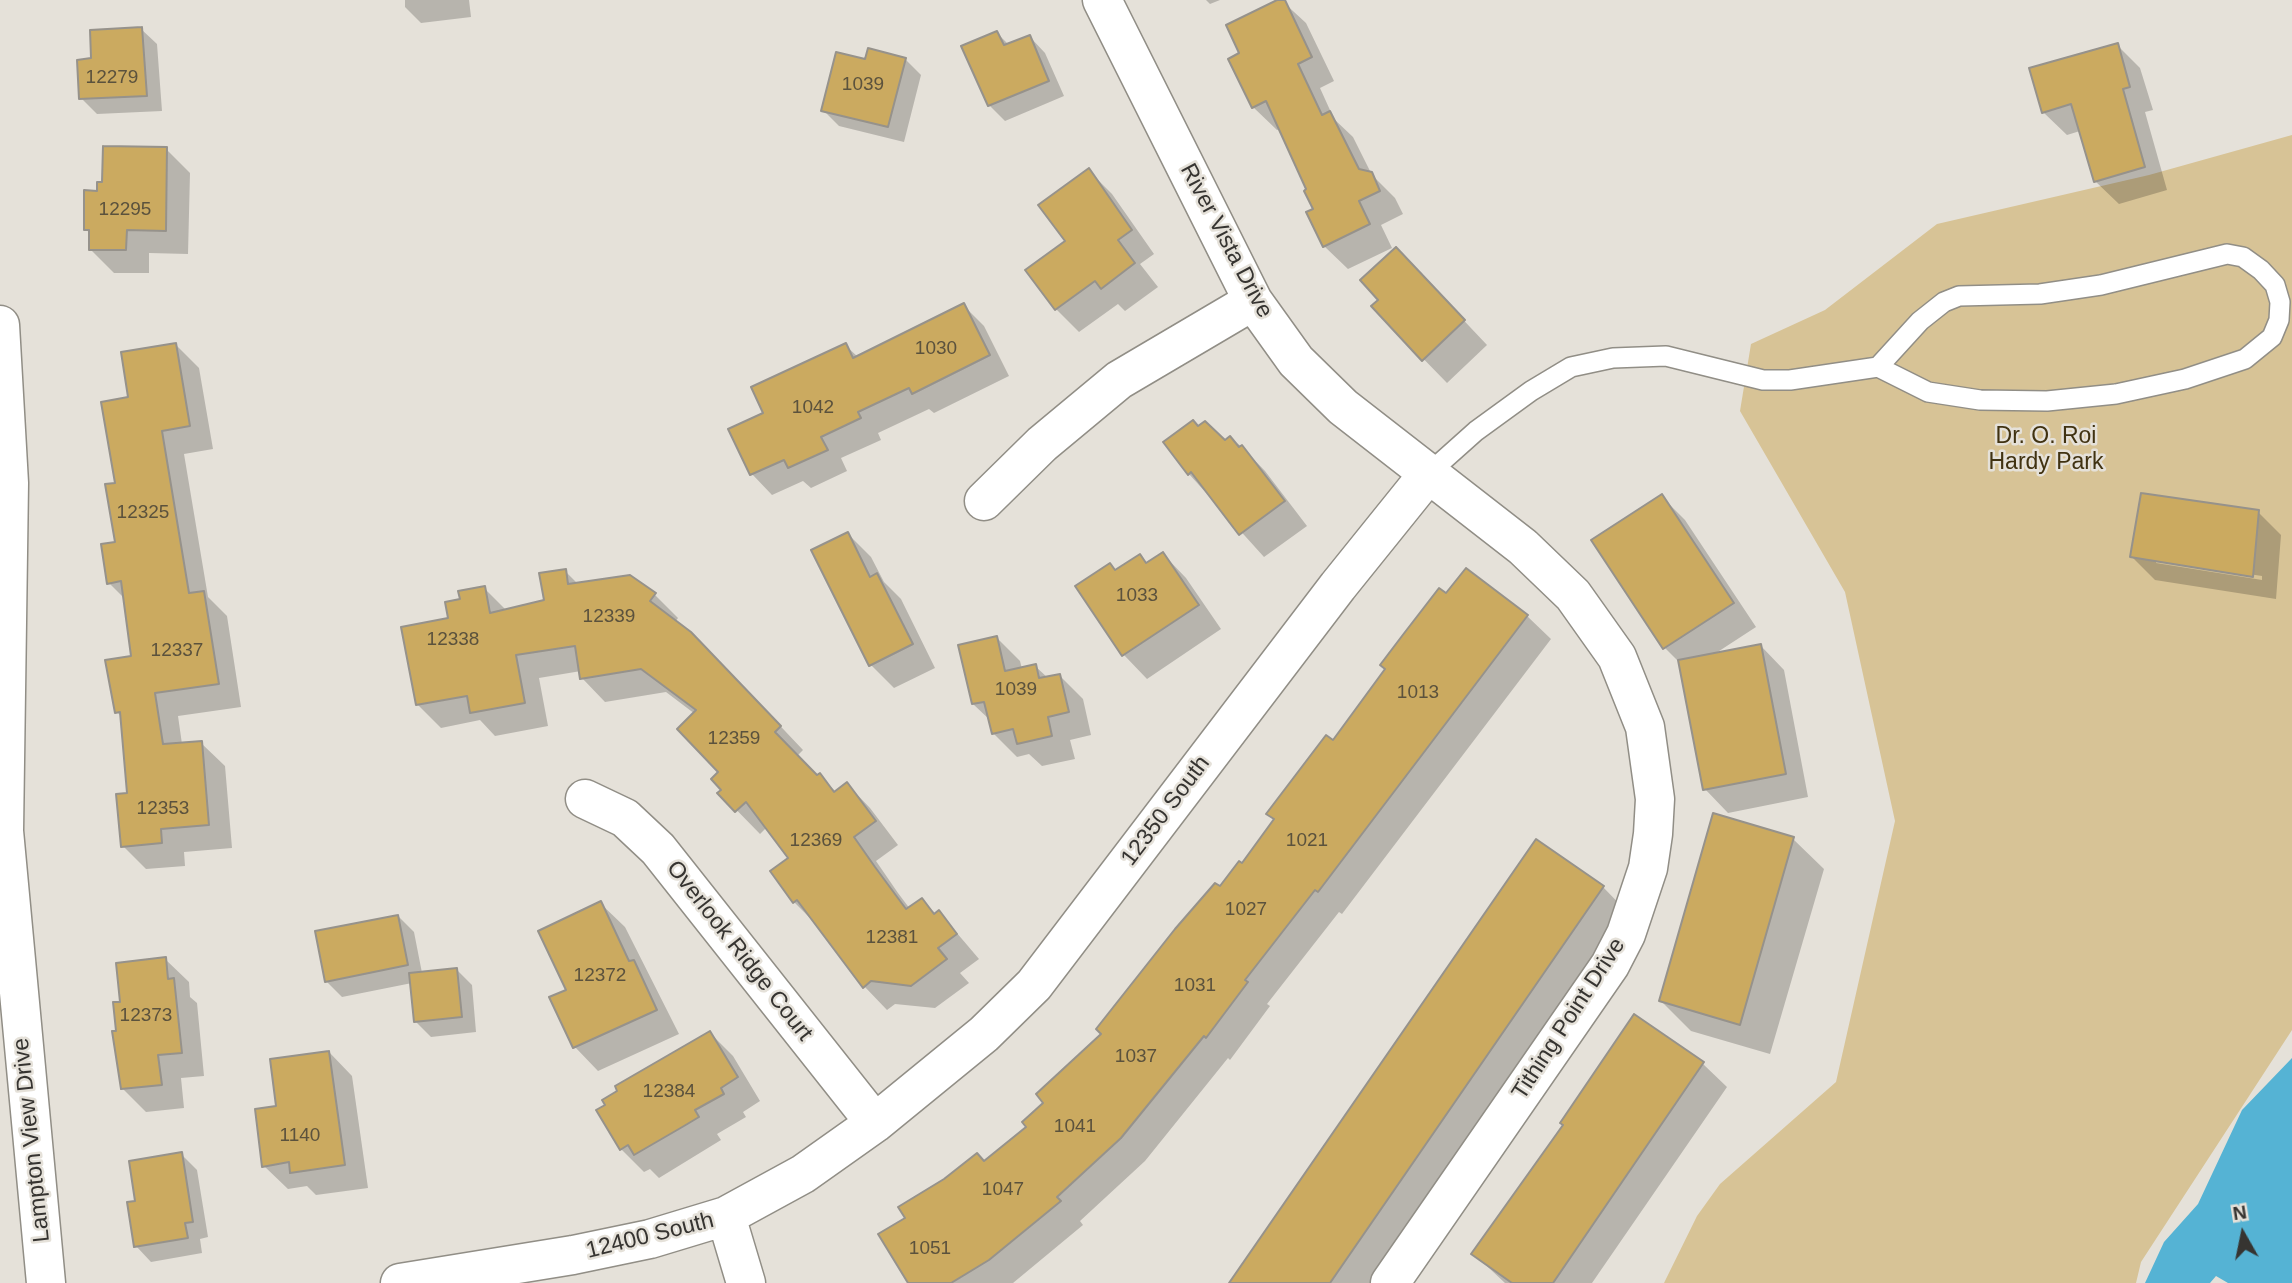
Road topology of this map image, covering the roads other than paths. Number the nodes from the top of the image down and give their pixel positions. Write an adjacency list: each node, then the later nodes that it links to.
1 (1102, 0): 2 (street, River Vista Drive)
2 (1253, 301): 5 (street, River Vista Drive); 6 (street)
3 (0, 325): 10 (street, Lampton View Drive)
4 (1878, 367): 4 (lane); 5 (lane)
5 (1429, 473): 8 (street, 12350 South); 13 (street, Tithing Point Drive)
6 (984, 501)
7 (585, 799): 8 (street, Overlook Ridge Court)
8 (875, 1124): 9 (street, 12400 South)
9 (726, 1216): 11 (street, 12400 South); 12 (street)
10 (46, 1283)
11 (400, 1283)
12 (746, 1283)
13 (1390, 1283)

